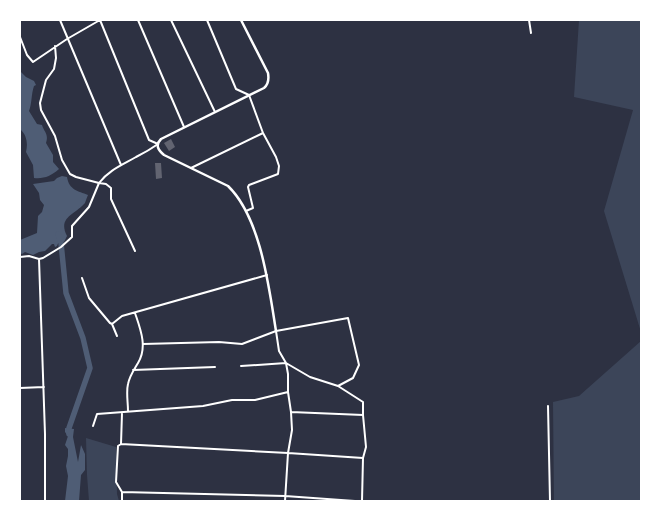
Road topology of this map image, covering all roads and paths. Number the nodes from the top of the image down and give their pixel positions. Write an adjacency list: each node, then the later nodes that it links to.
1 (60, 20): 10 (street)
2 (100, 20): 10 (street); 16 (street)
3 (138, 20): 14 (street)
4 (171, 20): 13 (street)
5 (206, 20): 12 (street)
6 (241, 20): 12 (street)
7 (529, 20): 8 (street)
8 (531, 33)
9 (20, 37): 11 (street)
10 (67, 38): 11 (street); 17 (street)
11 (55, 46): 19 (street)
12 (249, 95): 13 (street); 15 (street)
13 (215, 112): 14 (street)
14 (184, 127): 16 (street)
15 (263, 133): 18 (street); 20 (street)
16 (158, 144): 17 (street); 18 (street)
17 (121, 165): 19 (street)
18 (191, 168): 20 (street)
19 (99, 183): 21 (street); 23 (street)
20 (245, 212): 24 (street)
21 (135, 251)
22 (20, 257): 23 (street)
23 (39, 259): 36 (street)
24 (267, 275): 26 (street); 28 (street)
25 (82, 278): 27 (street)
26 (135, 313): 27 (street); 30 (street)
27 (112, 324): 29 (street)
28 (276, 331): 30 (street); 31 (street); 35 (street)
29 (117, 336)
30 (142, 344): 34 (street)
31 (286, 363): 32 (street); 35 (street); 38 (street)
32 (241, 366)
33 (215, 367): 34 (street)
34 (133, 370): 40 (street)
35 (338, 386): 43 (street)
36 (44, 387): 37 (street); 51 (street)
37 (20, 388)
38 (288, 392): 40 (street); 41 (street)
39 (548, 406): 56 (street)
40 (128, 412): 42 (street)
41 (291, 412): 43 (street); 46 (street)
42 (122, 413): 44 (street); 45 (street)
43 (363, 414): 47 (street)
44 (93, 426)
45 (121, 444): 46 (street); 48 (street)
46 (288, 453): 47 (street); 49 (street)
47 (363, 458): 55 (street)
48 (122, 492): 49 (street); 52 (street)
49 (285, 496): 50 (street); 53 (street)
50 (318, 500): 54 (street)
51 (45, 501)
52 (122, 501)
53 (285, 501)
54 (355, 501)
55 (362, 501)
56 (550, 501)

